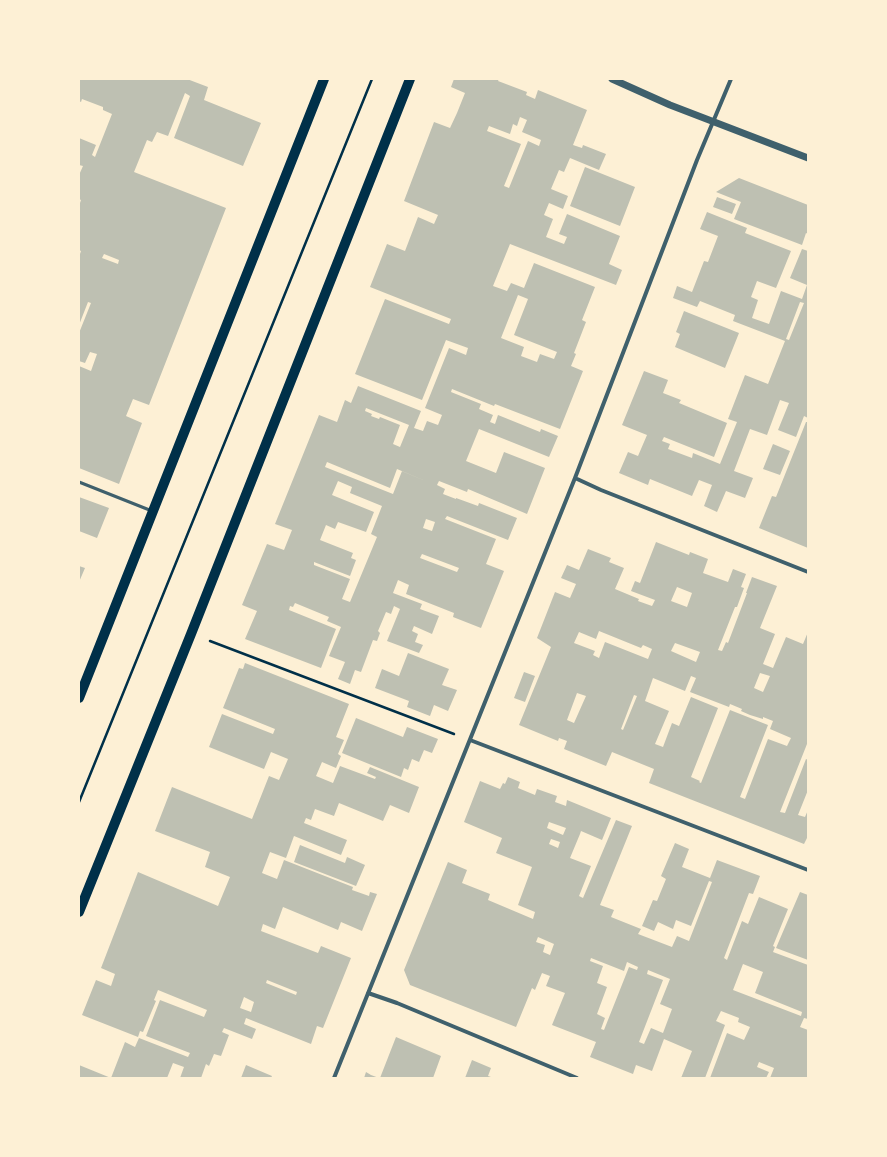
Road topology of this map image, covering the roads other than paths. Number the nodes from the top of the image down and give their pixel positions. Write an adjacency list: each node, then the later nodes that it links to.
1 (324, 79): 9 (main road)
2 (410, 79): 14 (main road)
3 (612, 79): 5 (street)
4 (731, 79): 5 (street)
5 (713, 122): 6 (street); 7 (street)
6 (808, 158)
7 (575, 478): 10 (street); 12 (street)
8 (79, 482): 9 (lane)
9 (153, 512): 11 (main road)
10 (808, 572)
11 (79, 698)
12 (470, 740): 13 (street); 15 (street)
13 (808, 870)
14 (79, 912)
15 (368, 993): 16 (street); 17 (street)
16 (334, 1078)
17 (576, 1078)

